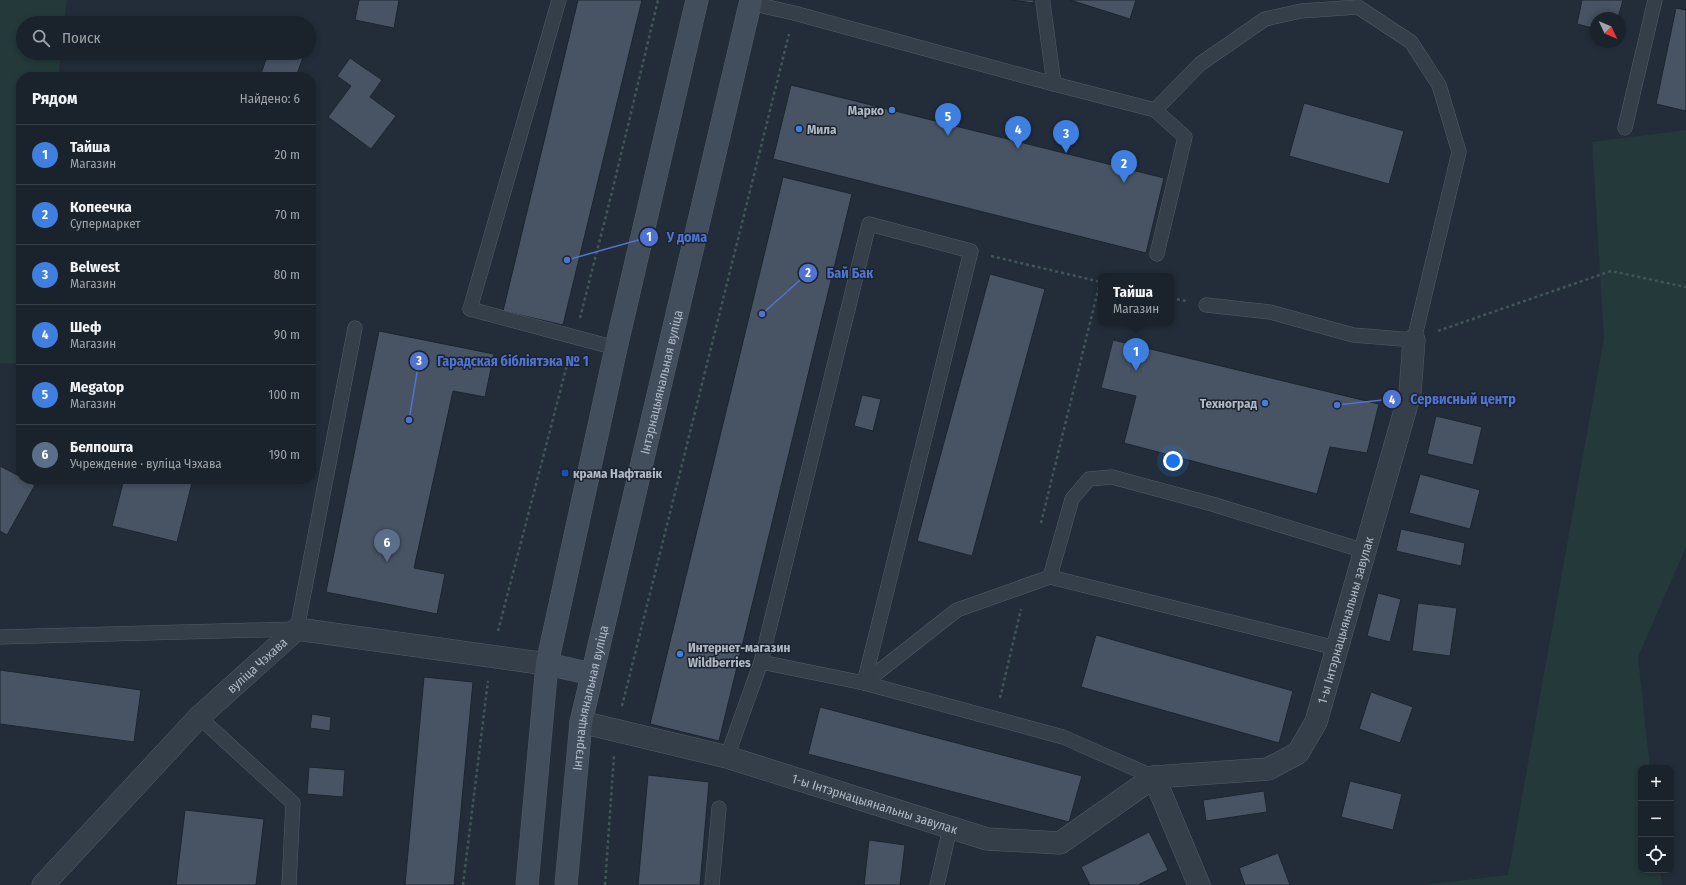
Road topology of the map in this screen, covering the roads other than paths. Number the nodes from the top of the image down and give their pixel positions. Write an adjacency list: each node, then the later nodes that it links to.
1 (559, 0): 13 (lane)
2 (697, 0): 13 (main road)
3 (1043, 0): 6 (lane)
4 (1655, 0): 8 (lane)
5 (750, 2): 6 (lane); 21 (main road, Інтэрнацыянальная вуліца)
6 (1054, 84): 7 (lane)
7 (1155, 110): 9 (lane); 12 (lane)
8 (1625, 128)
9 (1157, 254)
10 (1206, 305): 12 (lane)
11 (355, 328): 16 (lane)
12 (1414, 340): 14 (street, 1-ы Інтэрнацыянальны завулак)
13 (616, 348): 20 (main road)
14 (1365, 551): 15 (lane); 18 (street, 1-ы Інтэрнацыянальны завулак)
15 (1050, 577): 18 (lane); 22 (lane)
16 (297, 629): 17 (lane); 20 (street, вуліца Чэхава); 23 (street, вуліца Чэхава)
17 (0, 637)
18 (1336, 648): 26 (street, 1-ы Інтэрнацыянальны завулак)
19 (761, 662): 22 (lane); 22 (lane); 25 (lane)
20 (547, 664): 21 (main road); 31 (main road)
21 (592, 674): 24 (main road, Інтэрнацыянальная вуліца)
22 (864, 684): 26 (lane)
23 (199, 717): 29 (street, вуліца Чэхава); 30 (lane)
24 (580, 722): 25 (street, 1-ы Інтэрнацыянальны завулак); 32 (main road, Інтэрнацыянальная вуліца)
25 (727, 757): 28 (street, 1-ы Інтэрнацыянальны завулак)
26 (1154, 777): 28 (street, 1-ы Інтэрнацыянальны завулак); 35 (street)
27 (719, 808): 33 (lane)
28 (950, 828): 34 (lane)
29 (43, 885)
30 (289, 885)
31 (526, 885)
32 (566, 885)
33 (712, 885)
34 (937, 885)
35 (1199, 885)

